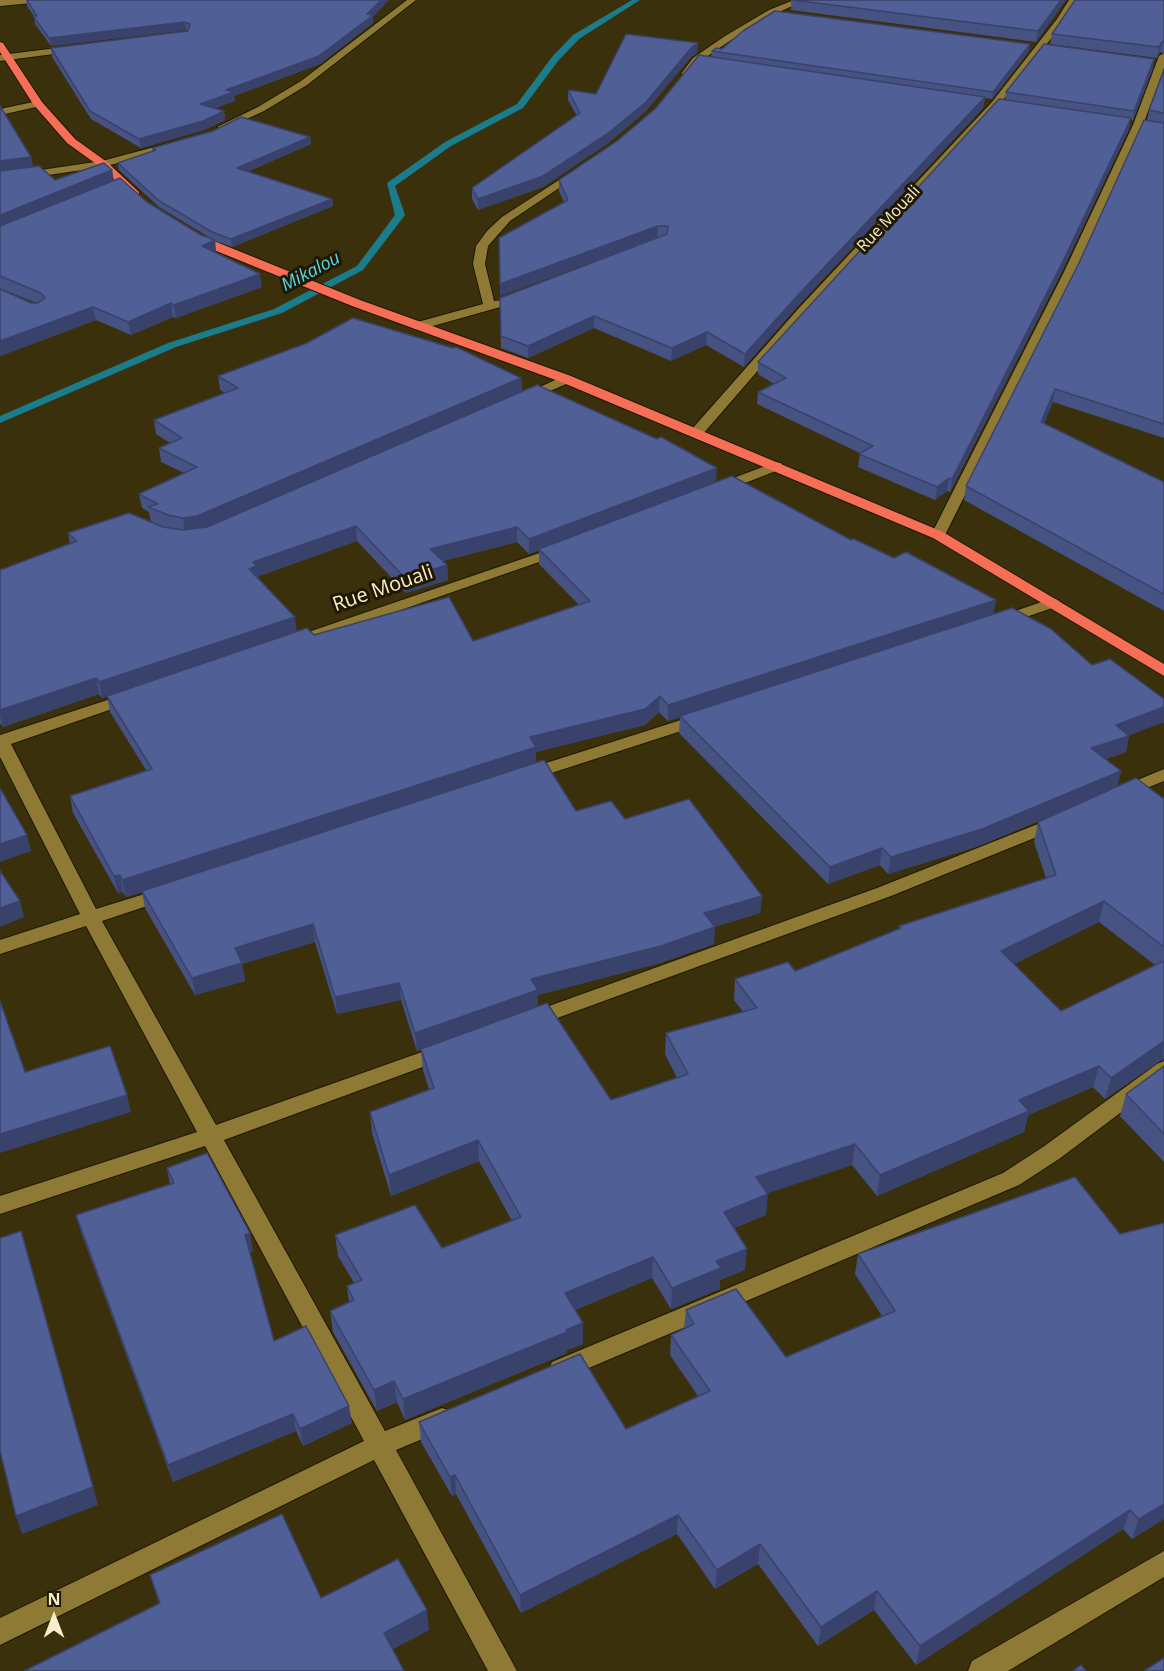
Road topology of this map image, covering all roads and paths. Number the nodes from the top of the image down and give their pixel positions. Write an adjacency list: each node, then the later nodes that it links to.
1 (33, 0): 5 (street)
2 (412, 0): 17 (street)
3 (801, 0): 6 (street)
4 (1074, 0): 29 (street, Rue Mouali)
5 (0, 3)
6 (772, 12): 7 (street); 11 (street)
7 (795, 15)
8 (0, 45): 10 (highway)
9 (79, 48): 10 (street)
10 (4, 57): 15 (highway)
11 (696, 60): 12 (street); 14 (street)
12 (708, 62)
13 (1159, 62): 32 (street)
14 (679, 83)
15 (38, 104): 16 (street); 19 (highway)
16 (0, 111)
17 (209, 134)
18 (188, 141): 19 (street)
19 (103, 164): 21 (street); 22 (highway)
20 (586, 166): 25 (street)
21 (0, 179)
22 (146, 204)
23 (181, 227): 26 (highway)
24 (511, 299): 25 (street)
25 (490, 307): 26 (street)
26 (418, 326): 27 (highway)
27 (566, 379): 28 (street); 29 (highway)
28 (511, 403)
29 (697, 432): 30 (highway)
30 (776, 466): 31 (street); 32 (highway)
31 (700, 496)
32 (938, 535): 34 (highway)
33 (579, 543): 36 (street, Rue Mouali)
34 (1053, 603): 35 (street); 37 (highway)
35 (986, 626)
36 (273, 649)
37 (1164, 671)
38 (149, 691): 40 (street)
39 (714, 714): 42 (street)
40 (0, 741): 46 (street)
41 (1164, 774): 43 (street)
42 (510, 781)
43 (1101, 803)
44 (1080, 812): 48 (street)
45 (182, 888): 46 (street)
46 (91, 917): 47 (street); 51 (street)
47 (0, 947)
48 (515, 1026)
49 (458, 1047): 51 (street)
50 (1164, 1069): 53 (street)
51 (210, 1136): 52 (street); 55 (street)
52 (0, 1205)
53 (542, 1377)
54 (465, 1409): 55 (street)
55 (378, 1446): 57 (street); 58 (street)
56 (1164, 1563): 59 (street)
57 (0, 1632)
58 (503, 1671)
59 (982, 1671)

